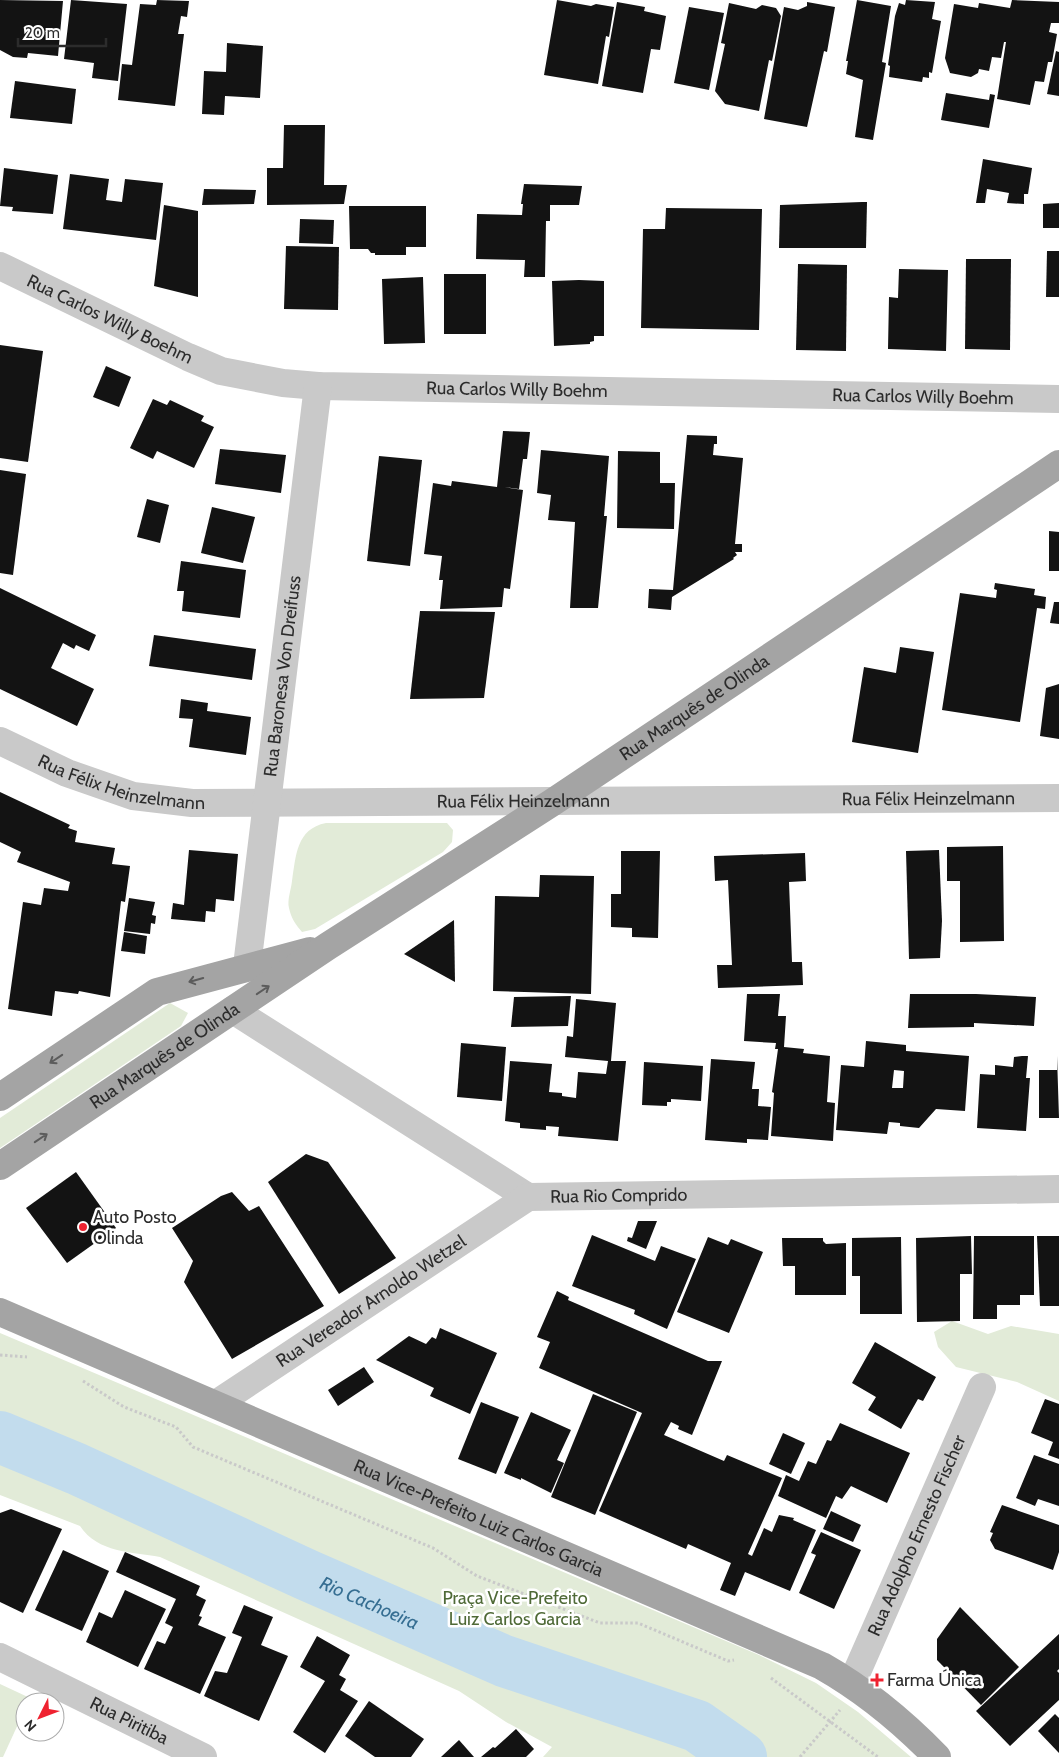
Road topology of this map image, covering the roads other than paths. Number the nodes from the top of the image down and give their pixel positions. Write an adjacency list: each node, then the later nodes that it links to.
1 (0, 266): 2 (street, Rua Carlos Willy Boehm)
2 (318, 386): 3 (street, Rua Carlos Willy Boehm); 8 (street, Rua Baronesa Von Dreifuss)
3 (1059, 400)
4 (1059, 464): 7 (main road, Rua Marquês de Olinda)
5 (0, 741): 8 (street, Rua Félix Heinzelmann)
6 (1059, 798): 7 (street, Rua Félix Heinzelmann)
7 (552, 802): 8 (street, Rua Félix Heinzelmann); 9 (main road, Rua Marquês de Olinda)
8 (267, 804): 10 (street, Rua Baronesa Von Dreifuss)
9 (328, 946): 10 (main road, Rua Marquês de Olinda); 11 (main road, Rua Marquês de Olinda, one-way to 9)
10 (247, 966): 12 (main road, Rua Marquês de Olinda, one-way to 12)
11 (233, 1010): 13 (main road, Rua Marquês de Olinda, one-way to 11); 15 (street, Rua Rio Comprido)
12 (0, 1097)
13 (0, 1166)
14 (1059, 1189): 15 (street, Rua Rio Comprido)
15 (528, 1197): 18 (street, Rua Vereador Arnoldo Wetzel)
16 (0, 1312): 18 (main road, Rua Vice-Prefeito Luiz Carlos Garcia)
17 (982, 1387): 20 (street, Rua Adolpho Ernesto Fischer)
18 (216, 1404): 20 (main road, Rua Vice-Prefeito Luiz Carlos Garcia)
19 (0, 1657): 21 (street, Rua Piritiba)
20 (852, 1683): 22 (main road, Rua Vice-Prefeito Luiz Carlos Garcia)
21 (204, 1757)
22 (937, 1757)

